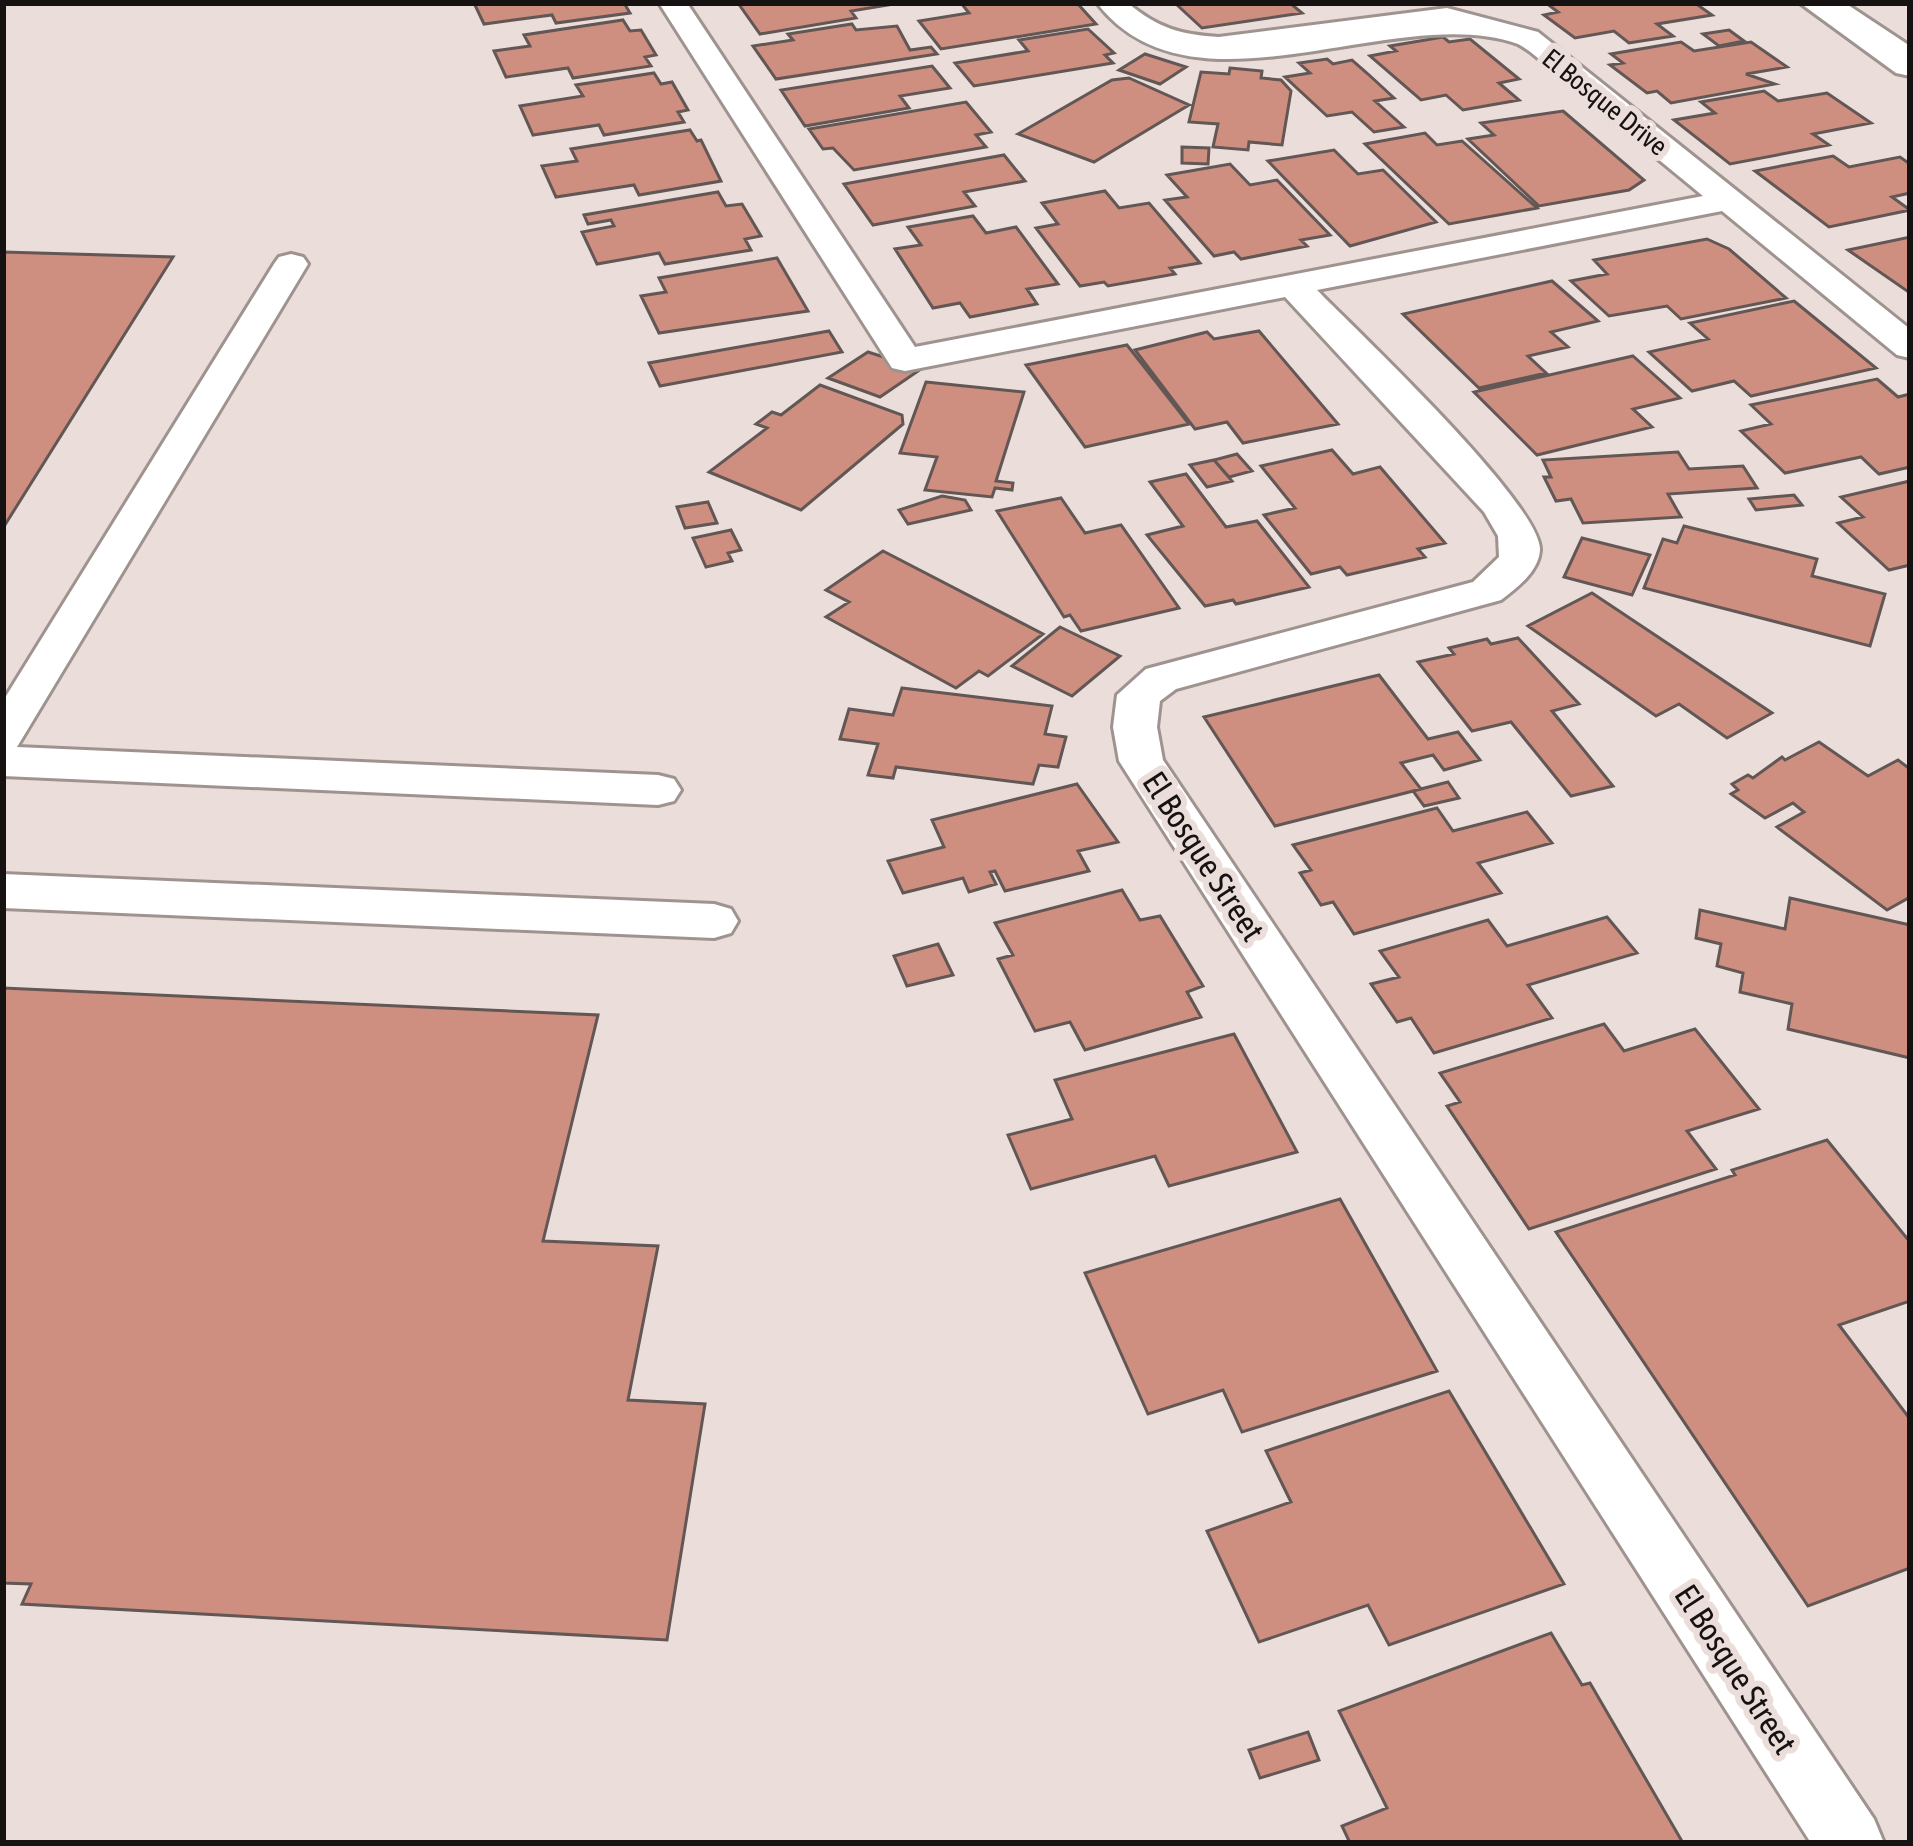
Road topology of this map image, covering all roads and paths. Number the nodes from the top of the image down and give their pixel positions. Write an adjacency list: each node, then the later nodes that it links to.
1 (673, 3): 7 (lane)
2 (1112, 3): 5 (lane, El Bosque Drive)
3 (1819, 3): 4 (street)
4 (1910, 64)
5 (1725, 201): 7 (lane); 8 (lane, El Bosque Drive)
6 (291, 264): 9 (lane)
7 (1292, 284): 14 (lane, El Bosque Street)
8 (1910, 347)
9 (3, 736)
10 (3, 761): 11 (lane)
11 (658, 790)
12 (3, 891): 13 (lane)
13 (714, 921)
14 (1850, 1843)

